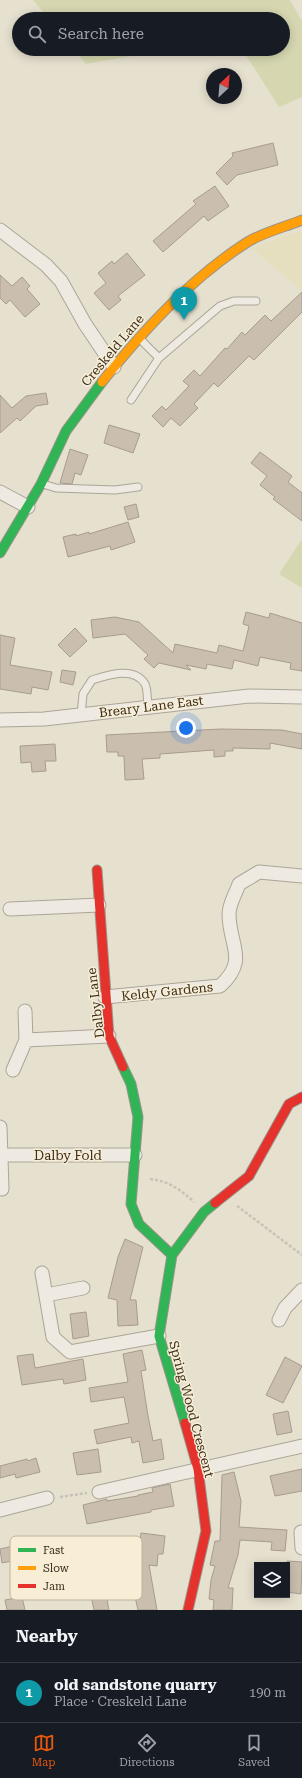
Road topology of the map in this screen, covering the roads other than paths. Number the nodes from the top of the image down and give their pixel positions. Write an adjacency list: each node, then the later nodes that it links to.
1 (302, 220): 4 (street, Creskeld Lane)
2 (0, 230): 6 (street)
3 (256, 301): 5 (lane)
4 (139, 338): 5 (lane); 6 (street, Creskeld Lane)
5 (159, 358): 7 (lane)
6 (114, 367): 8 (street, Creskeld Lane)
7 (132, 400)
8 (41, 484): 9 (lane); 11 (street, Creskeld Lane)
9 (138, 487)
10 (0, 492): 11 (street)
11 (28, 507): 12 (street, Creskeld Lane)
12 (0, 553)
13 (302, 697): 14 (street, Breary Lane East)
14 (148, 706): 15 (street, Breary Lane East); 15 (lane)
15 (81, 714): 16 (street, Breary Lane East)
16 (0, 720)
17 (97, 870): 19 (street, Dalby Lane)
18 (302, 876): 21 (street, Keldy Gardens)
19 (99, 905): 20 (street); 21 (street, Dalby Lane)
20 (10, 909)
21 (105, 997): 23 (street, Dalby Lane)
22 (25, 1011): 24 (street)
23 (109, 1036): 24 (street); 29 (street, Dalby Lane)
24 (26, 1040): 25 (street)
25 (13, 1070)
26 (302, 1096): 31 (street, Spring Wood Crescent)
27 (0, 1127): 28 (street)
28 (1, 1155): 29 (street, Dalby Fold); 30 (street)
29 (135, 1155): 31 (street, Dalby Lane)
30 (2, 1189)
31 (172, 1255): 37 (street, Spring Wood Crescent)
32 (42, 1273): 35 (street)
33 (82, 1288): 35 (street)
34 (302, 1290): 36 (street)
35 (46, 1295): 37 (street)
36 (279, 1320)
37 (158, 1336): 39 (street, Spring Wood Crescent)
38 (302, 1446): 39 (street)
39 (198, 1469): 40 (street); 45 (street, Spring Wood Crescent)
40 (99, 1492)
41 (47, 1498): 42 (street)
42 (0, 1510)
43 (301, 1532): 44 (street)
44 (302, 1548)
45 (188, 1610)

